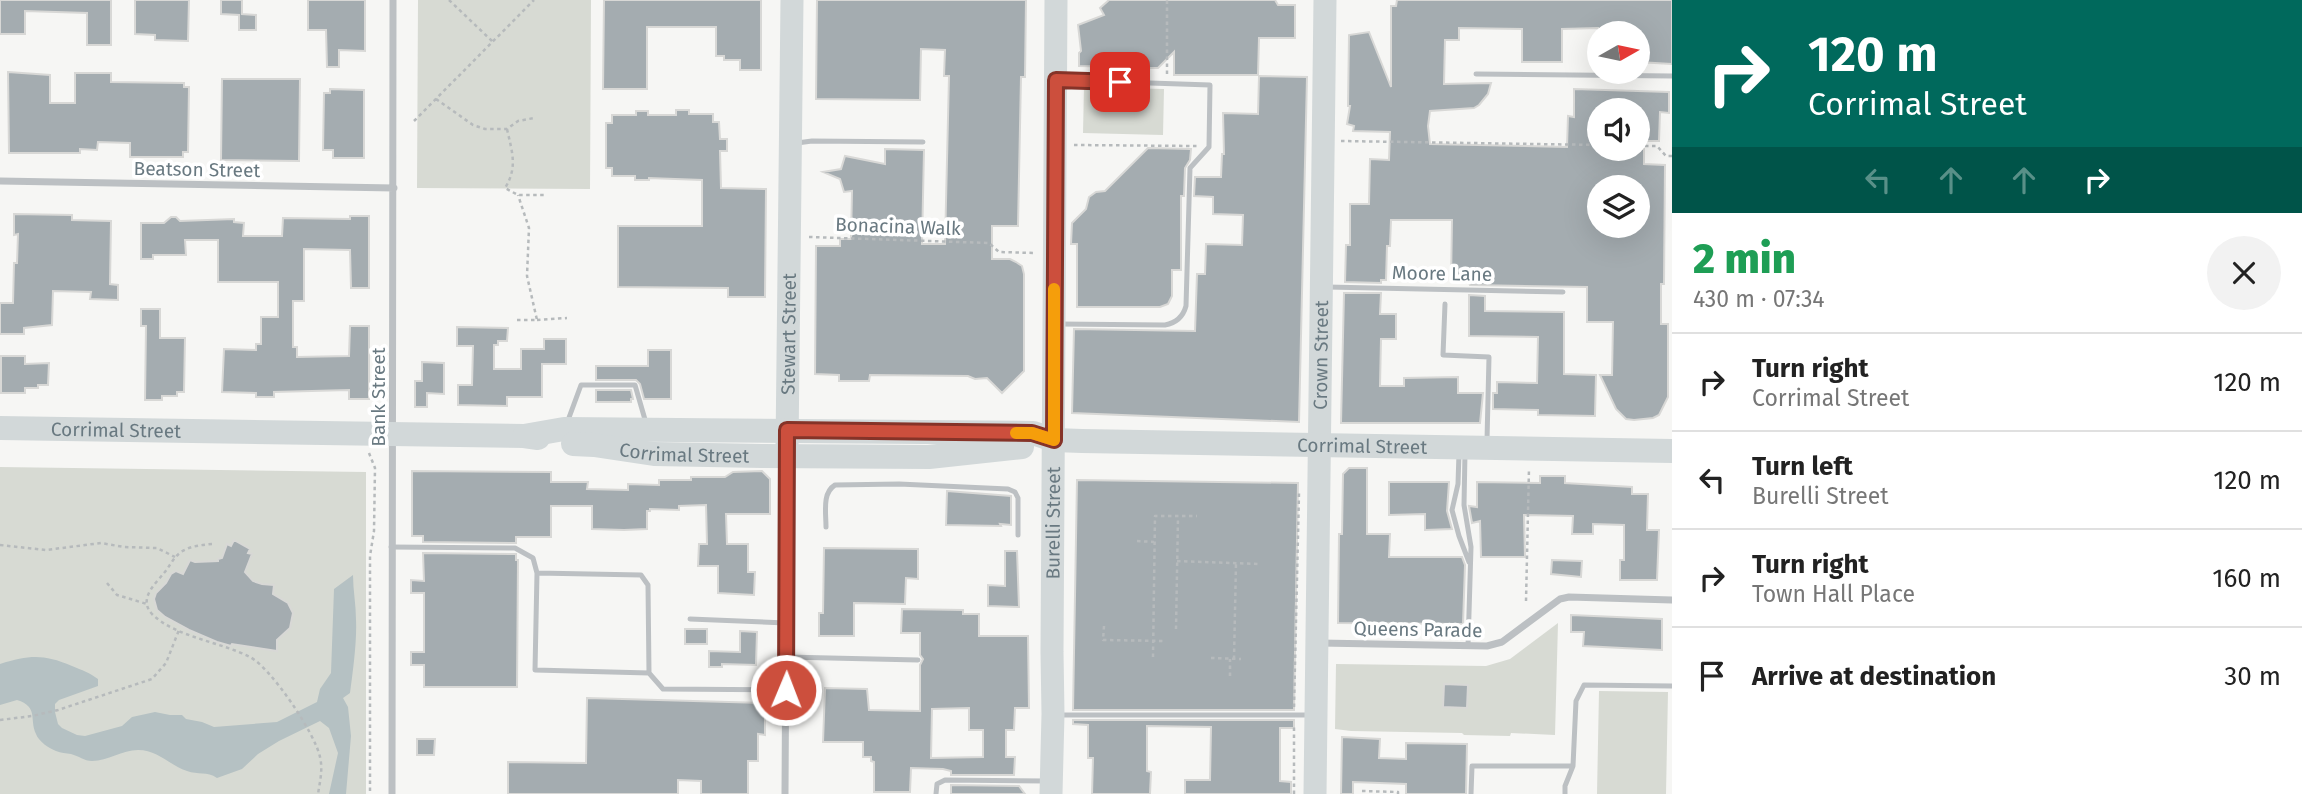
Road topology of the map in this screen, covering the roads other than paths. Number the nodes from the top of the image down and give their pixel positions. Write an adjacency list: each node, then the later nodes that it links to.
1 (393, 0): 11 (street, Bank Street)
2 (792, 0): 9 (main road, Stewart Street)
3 (1056, 0): 7 (main road, Burelli Street)
4 (1325, 0): 12 (main road, Crown Street)
5 (1476, 74): 6 (lane)
6 (1672, 76)
7 (1056, 80): 15 (main road, Burelli Street); 15 (lane)
8 (923, 142): 9 (lane)
9 (790, 144): 19 (main road, Stewart Street)
10 (0, 181): 11 (street, Beatson Street)
11 (394, 188): 20 (street, Bank Street)
12 (1321, 286): 13 (lane, Moore Lane); 23 (main road, Crown Street)
13 (1563, 292)
14 (1445, 304): 24 (lane)
15 (1054, 324): 22 (main road, Burelli Street)
16 (0, 428): 20 (main road, Corrimal Street)
17 (564, 429): 18 (main road, Corrimal Street); 18 (lane); 21 (main road, Corrimal Street)
18 (648, 430): 19 (main road, Corrimal Street)
19 (787, 430): 22 (main road, Corrimal Street); 26 (main road, Stewart Street)
20 (393, 434): 21 (main road, Corrimal Street); 29 (street, Bank Street)
21 (524, 436): 26 (main road, Corrimal Street)
22 (1054, 440): 23 (main road, Corrimal Street); 26 (main road, Corrimal Street); 44 (main road, Burelli Street)
23 (1318, 444): 24 (main road, Corrimal Street); 37 (main road, Crown Street)
24 (1470, 447): 25 (main road, Corrimal Street); 32 (lane); 32 (lane)
25 (1672, 451)
26 (787, 457): 36 (street, Stewart Street)
27 (826, 527): 28 (lane)
28 (1018, 535)
29 (391, 547): 30 (lane); 48 (street, Bank Street)
30 (495, 548): 31 (lane); 33 (lane)
31 (495, 556)
32 (1470, 572): 38 (lane)
33 (537, 573): 41 (lane); 41 (lane)
34 (1672, 600): 38 (street, Queens Parade)
35 (690, 619): 36 (lane)
36 (786, 623): 39 (street, Stewart Street)
37 (1316, 643): 38 (street, Queens Parade); 45 (main road, Crown Street)
38 (1468, 646)
39 (786, 657): 40 (lane); 43 (street, Stewart Street)
40 (918, 660)
41 (649, 673): 43 (lane)
42 (1672, 686): 46 (lane)
43 (786, 690): 49 (street, Stewart Street)
44 (1053, 714): 45 (lane); 47 (main road, Burelli Street)
45 (1305, 715): 51 (main road, Crown Street)
46 (1573, 766): 52 (lane); 53 (lane)
47 (1051, 788): 50 (lane)
48 (392, 794)
49 (785, 794)
50 (936, 794)
51 (1315, 794)
52 (1471, 794)
53 (1565, 794)

